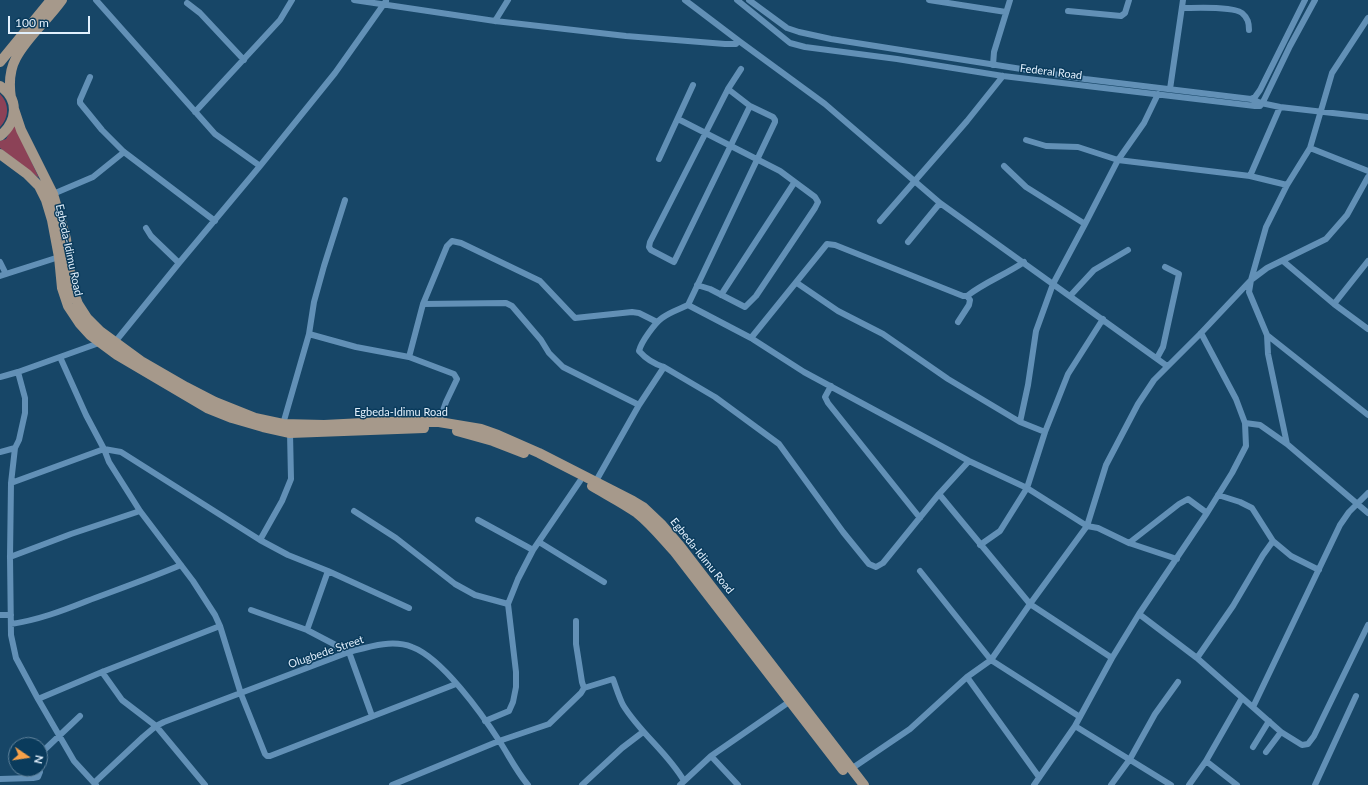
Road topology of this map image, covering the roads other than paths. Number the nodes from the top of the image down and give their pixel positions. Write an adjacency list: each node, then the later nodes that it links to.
1 (51, 0): 29 (main road)
2 (62, 0): 39 (main road)
3 (96, 0): 45 (street)
4 (292, 0): 28 (street)
5 (354, 0): 16 (street)
6 (508, 0): 23 (street)
7 (685, 0): 25 (street)
8 (738, 0): 27 (street, Federal Road)
9 (749, 0): 26 (street, Federal Road)
10 (929, 0): 17 (street)
11 (1010, 0): 21 (street)
12 (1129, 0): 20 (street)
13 (1183, 0): 19 (street)
14 (1305, 0): 40 (street)
15 (1314, 0): 41 (street)
16 (385, 2): 23 (street); 59 (street)
17 (954, 2): 21 (street)
18 (187, 3): 28 (street)
19 (1182, 8): 24 (street); 37 (street)
20 (1068, 11)
21 (1006, 12): 30 (street)
22 (1368, 18): 46 (street)
23 (495, 21): 25 (street)
24 (1250, 30)
25 (739, 41): 64 (street)
26 (876, 46): 27 (street); 30 (street, Federal Road)
27 (874, 56): 32 (street, Federal Road)
28 (244, 60): 45 (street)
29 (0, 62)
30 (993, 65): 37 (street, Federal Road)
31 (741, 69): 36 (street)
32 (1003, 76): 38 (street, Federal Road); 64 (street)
33 (90, 77): 54 (street)
34 (694, 85): 48 (street)
35 (0, 86): 39 (main road)
36 (728, 89): 42 (street); 49 (street)
37 (1170, 89): 40 (street, Federal Road)
38 (1158, 94): 41 (street, Federal Road); 58 (street)
39 (11, 98): 44 (main road, Egbeda-Idimu Road)
40 (1251, 100): 41 (street, Federal Road)
41 (1261, 104): 43 (street)
42 (750, 106): 52 (street); 57 (street)
43 (1280, 107): 46 (street); 62 (street)
44 (14, 109): 50 (main road); 67 (main road, Egbeda-Idimu Road)
45 (195, 112): 59 (street)
46 (1320, 112): 47 (street); 53 (street)
47 (1368, 117)
48 (678, 119): 49 (street); 56 (street)
49 (705, 133): 52 (street); 52 (street)
50 (0, 136)
51 (1026, 140): 58 (street)
52 (731, 147): 57 (street)
53 (1310, 148): 61 (street); 66 (street)
54 (124, 152): 67 (street); 70 (street)
55 (0, 154): 76 (main road, Egbeda-Idimu Road)
56 (659, 159)
57 (756, 160): 65 (street); 87 (street)
58 (1118, 160): 62 (street); 72 (street)
59 (260, 166): 70 (street)
60 (1004, 166): 72 (street)
61 (1368, 171)
62 (1250, 176): 66 (street)
63 (1368, 177): 77 (street)
64 (913, 181): 69 (street); 71 (street)
65 (794, 183): 88 (street); 88 (street)
66 (1287, 185): 84 (street)
67 (53, 194): 102 (main road, Egbeda-Idimu Road)
68 (345, 200): 99 (street)
69 (940, 203): 74 (street); 80 (street)
70 (215, 221): 81 (street)
71 (880, 221)
72 (1086, 224): 86 (street)
73 (146, 228): 81 (street)
74 (908, 242)
75 (1128, 250): 90 (street)
76 (59, 257): 83 (street); 103 (main road, Egbeda-Idimu Road)
77 (1283, 261): 84 (street); 92 (street)
78 (1368, 261): 92 (street)
79 (0, 262): 83 (street)
80 (1024, 262): 86 (street); 89 (street)
81 (178, 263): 102 (street)
82 (1164, 267): 106 (street)
83 (3, 275)
84 (1251, 280): 98 (street); 100 (street)
85 (797, 283): 89 (street); 101 (street); 116 (street)
86 (1053, 284): 90 (street); 116 (street)
87 (697, 285): 88 (street); 93 (street)
88 (721, 295)
89 (967, 296): 96 (street)
90 (1070, 296): 94 (street)
91 (424, 304): 95 (street); 105 (street); 113 (street)
92 (1334, 304): 97 (street)
93 (688, 305): 95 (street); 101 (street)
94 (1103, 319): 106 (street); 120 (street)
95 (657, 322): 109 (street)
96 (958, 322)
97 (1368, 329)
98 (1201, 333): 108 (street); 117 (street)
99 (309, 334): 105 (street); 118 (street)
100 (1267, 335): 114 (street); 122 (street)
101 (751, 338): 112 (street)
102 (115, 342): 107 (main road, Egbeda-Idimu Road)
103 (99, 343): 104 (street); 107 (main road, Egbeda-Idimu Road)
104 (60, 357): 110 (street); 124 (street)
105 (409, 357): 115 (street)
106 (1157, 358): 108 (street)
107 (139, 364): 118 (main road, Egbeda-Idimu Road); 121 (main road, Egbeda-Idimu Road)
108 (1167, 366): 141 (street)
109 (664, 367): 113 (street); 139 (street)
110 (18, 372): 111 (street); 123 (street)
111 (0, 377)
112 (831, 386): 126 (street); 139 (street)
113 (639, 405): 128 (street)
114 (1368, 415)
115 (439, 422): 119 (main road, Egbeda-Idimu Road); 128 (main road, Egbeda-Idimu Road)
116 (1020, 422): 120 (street)
117 (1245, 423): 122 (street); 133 (street)
118 (282, 424): 119 (main road, Egbeda-Idimu Road)
119 (359, 427): 121 (main road, Egbeda-Idimu Road); 127 (main road, Egbeda-Idimu Road)
120 (1045, 432): 130 (street)
121 (290, 433): 142 (street)
122 (1287, 444): 134 (street)
123 (15, 448): 125 (street); 129 (street)
124 (104, 449): 129 (street); 135 (street); 142 (street)
125 (0, 452)
126 (969, 461): 130 (street); 132 (street)
127 (580, 481): 144 (street); 180 (main road, Egbeda-Idimu Road)
128 (596, 482): 199 (main road, Egbeda-Idimu Road)
129 (11, 484): 148 (street)
130 (1027, 488): 141 (street); 146 (street)
131 (1368, 493): 134 (street)
132 (939, 494): 139 (street); 146 (street)
133 (1218, 495): 137 (street); 143 (street)
134 (1357, 504): 138 (street); 151 (street)
135 (140, 511): 148 (street); 150 (street)
136 (354, 511): 155 (street)
137 (1207, 513): 145 (street); 149 (street)
138 (1368, 513)
139 (920, 518)
140 (478, 520): 147 (street)
141 (1087, 526): 145 (street); 156 (street)
142 (260, 540): 152 (street)
143 (1273, 541): 151 (street); 169 (street)
144 (539, 542): 147 (street); 154 (street)
145 (1129, 543): 149 (street)
146 (980, 545): 156 (street)
147 (533, 550): 155 (street)
148 (10, 557): 161 (street)
149 (1177, 559): 159 (street)
150 (181, 565): 163 (street); 165 (street)
151 (1319, 570): 181 (street)
152 (328, 571): 157 (street); 166 (street)
153 (920, 571): 170 (street)
154 (604, 582)
155 (508, 604): 185 (street)
156 (1030, 604): 168 (street); 170 (street)
157 (409, 608)
158 (251, 610): 166 (street)
159 (1139, 614): 168 (street); 169 (street)
160 (0, 615): 161 (street)
161 (10, 615): 163 (street)
162 (576, 621): 175 (street)
163 (11, 624): 179 (street)
164 (1368, 625): 190 (street)
165 (220, 626): 171 (street); 176 (street)
166 (307, 630): 167 (street)
167 (349, 652): 174 (street, Olugbede Street); 176 (street, Olugbede Street); 183 (street)
168 (1112, 658): 184 (street)
169 (1197, 658): 178 (street)
170 (991, 660): 172 (street); 184 (street)
171 (102, 672): 179 (street); 187 (street)
172 (967, 677): 199 (street); 201 (street)
173 (1178, 682): 197 (street)
174 (456, 684): 183 (street); 185 (street, Olugbede Street)
175 (584, 688): 189 (street); 192 (street)
176 (241, 694): 183 (street); 187 (street, Olugbede Street)
177 (1356, 696): 217 (street)
178 (1242, 698): 181 (street); 198 (street)
179 (38, 699): 191 (street)
180 (789, 702): 196 (street); 210 (main road, Egbeda-Idimu Road)
181 (1253, 708): 186 (street)
182 (80, 716): 191 (street)
183 (372, 716)
184 (1080, 717): 188 (street)
185 (486, 721): 192 (street, Olugbede Street)
186 (1269, 721): 190 (street); 194 (street)
187 (156, 726): 204 (street, Olugbede Street); 205 (street)
188 (1075, 726): 197 (street); 201 (street)
189 (643, 732): 203 (street); 208 (street)
190 (1281, 732): 195 (street)
191 (60, 736): 193 (street); 204 (street)
192 (499, 741): 206 (street); 207 (street, Olugbede Street)
193 (48, 747)
194 (1253, 747)
195 (1266, 752)
196 (711, 756): 203 (street); 209 (street)
197 (1130, 759): 213 (street); 214 (street)
198 (1206, 761): 215 (street); 216 (street)
199 (851, 769): 211 (main road, Egbeda-Idimu Road)
200 (38, 777): 202 (street)
201 (1039, 777): 212 (street)
202 (0, 779)
203 (682, 783)
204 (95, 784)
205 (205, 785)
206 (392, 785)
207 (528, 785)
208 (582, 785)
209 (738, 785)
210 (855, 785)
211 (864, 785)
212 (1034, 785)
213 (1111, 785)
214 (1171, 785)
215 (1189, 785)
216 (1237, 785)
217 (1315, 785)

